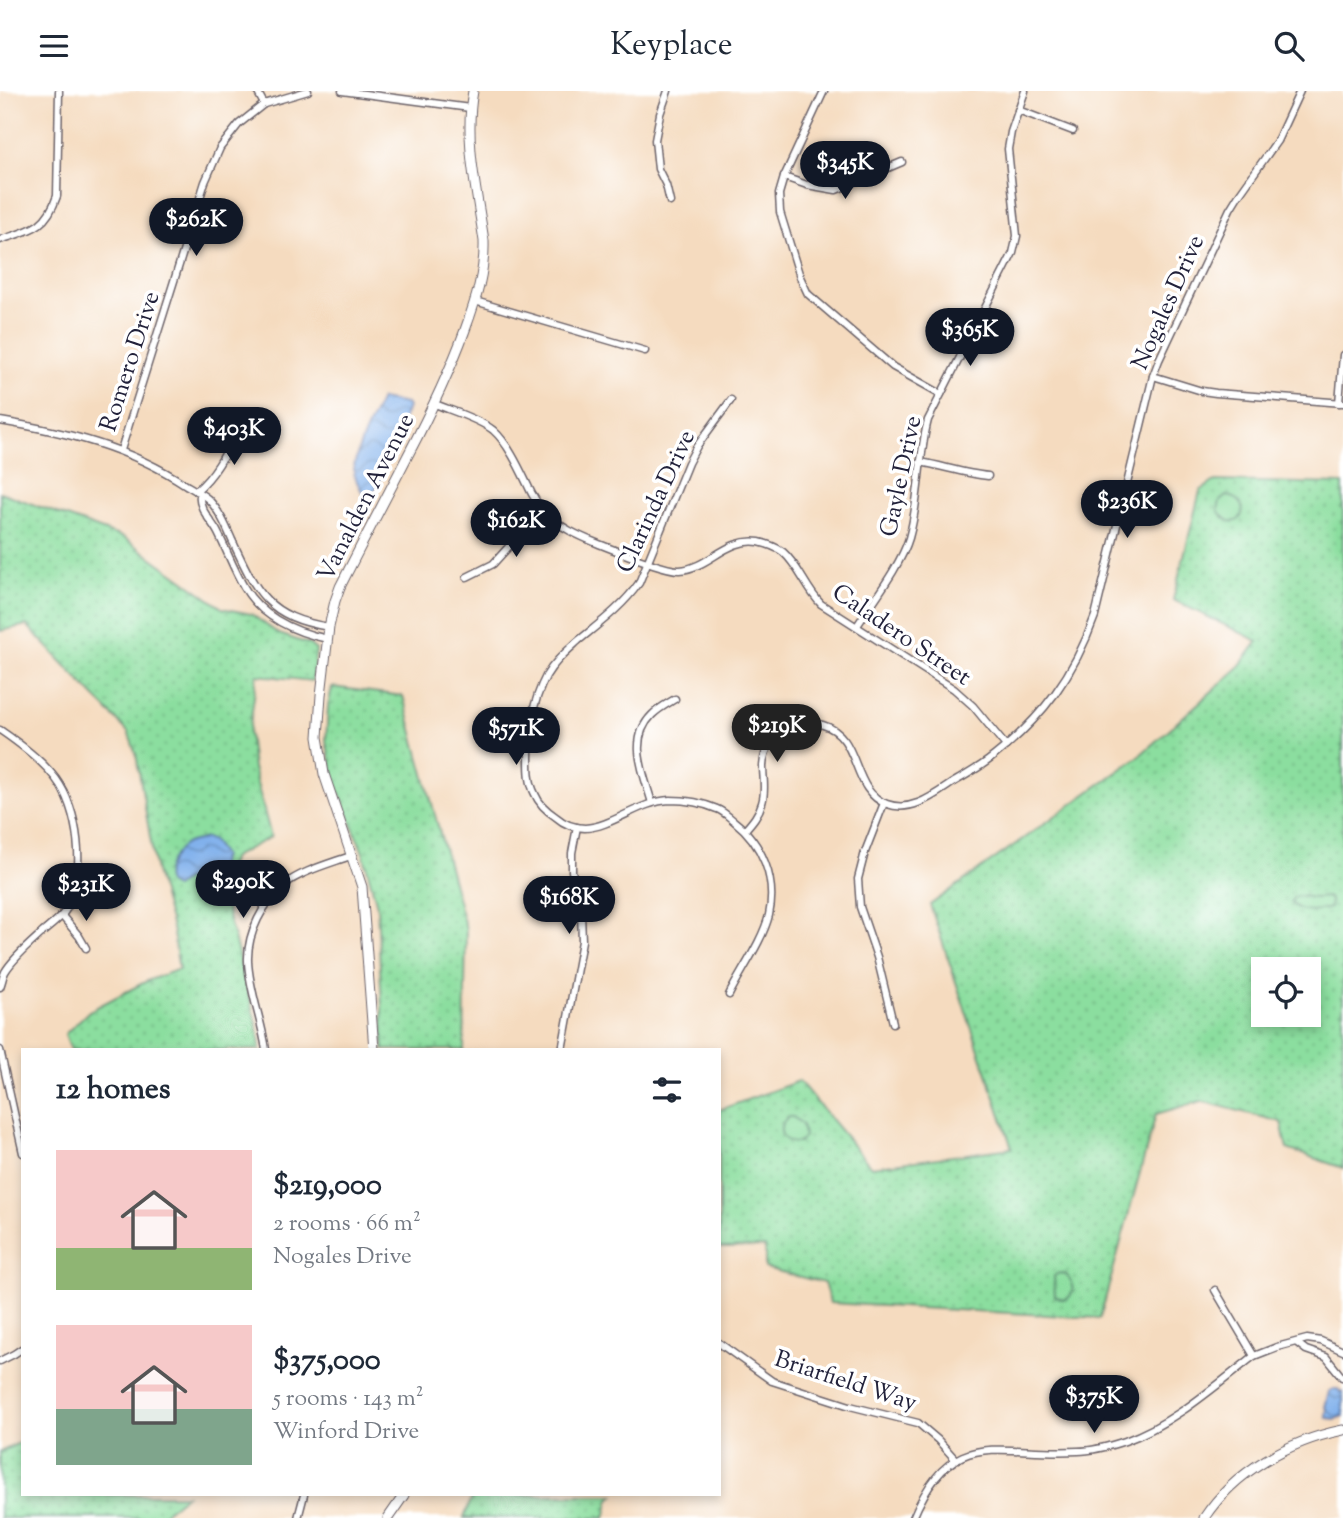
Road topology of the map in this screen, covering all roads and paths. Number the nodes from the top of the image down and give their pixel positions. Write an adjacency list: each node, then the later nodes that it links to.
1 (59, 91): 17 (street)
2 (257, 91): 10 (street)
3 (308, 91): 10 (street, Romero Drive)
4 (342, 91): 11 (street)
5 (473, 91): 11 (main road, Vanalden Avenue)
6 (668, 91): 16 (street)
7 (824, 91): 15 (street)
8 (1025, 91): 12 (street, Gayle Drive)
9 (1300, 91): 21 (street, Nogales Drive)
10 (264, 104): 28 (street, Romero Drive)
11 (470, 108): 18 (main road, Vanalden Avenue)
12 (1018, 110): 13 (street); 22 (street, Gayle Drive)
13 (1073, 131)
14 (902, 162): 15 (street)
15 (783, 177): 22 (street)
16 (670, 202)
17 (0, 240)
18 (475, 301): 19 (street); 25 (main road, Vanalden Avenue)
19 (645, 351)
20 (1343, 355): 24 (street)
21 (1153, 376): 24 (street); 40 (street, Nogales Drive)
22 (941, 394): 29 (street, Gayle Drive)
23 (731, 400): 33 (street, Clarinda Drive)
24 (1341, 403)
25 (435, 404): 32 (street, Caladero Street); 36 (main road, Vanalden Avenue)
26 (0, 421): 28 (street)
27 (242, 421): 31 (street)
28 (121, 450): 31 (street)
29 (920, 463): 30 (street); 35 (street, Gayle Drive)
30 (988, 476)
31 (198, 493): 36 (street); 37 (street)
32 (542, 510): 33 (street, Caladero Street); 34 (street)
33 (649, 561): 35 (street, Caladero Street); 43 (street, Clarinda Drive)
34 (467, 577)
35 (857, 626): 40 (street, Caladero Street)
36 (330, 628): 37 (main road, Vanalden Avenue)
37 (328, 639): 45 (main road, Vanalden Avenue)
38 (675, 699): 41 (street)
39 (0, 730): 46 (street)
40 (1006, 746): 42 (street, Nogales Drive)
41 (652, 803): 43 (street); 44 (street)
42 (884, 803): 44 (street); 51 (street)
43 (577, 827): 54 (street)
44 (745, 829): 50 (street)
45 (353, 855): 52 (street); 53 (main road, Vanalden Avenue)
46 (62, 916): 47 (street); 48 (street)
47 (86, 948)
48 (3, 971): 49 (street)
49 (0, 987)
50 (729, 995)
51 (892, 1023)
52 (266, 1048)
53 (374, 1048)
54 (562, 1048)
55 (0, 1050): 56 (street)
56 (21, 1144)
57 (1215, 1290): 62 (street)
58 (1297, 1343): 61 (street); 62 (street); 64 (street)
59 (721, 1344): 66 (street, Briarfield Way)
60 (21, 1349): 63 (street)
61 (1343, 1351)
62 (1254, 1356): 66 (street)
63 (0, 1361)
64 (1342, 1377)
65 (1343, 1430): 72 (main road)
66 (955, 1459): 71 (street)
67 (304, 1496): 69 (street)
68 (403, 1496): 70 (main road)
69 (298, 1518)
70 (388, 1518)
71 (914, 1518)
72 (1204, 1518)

